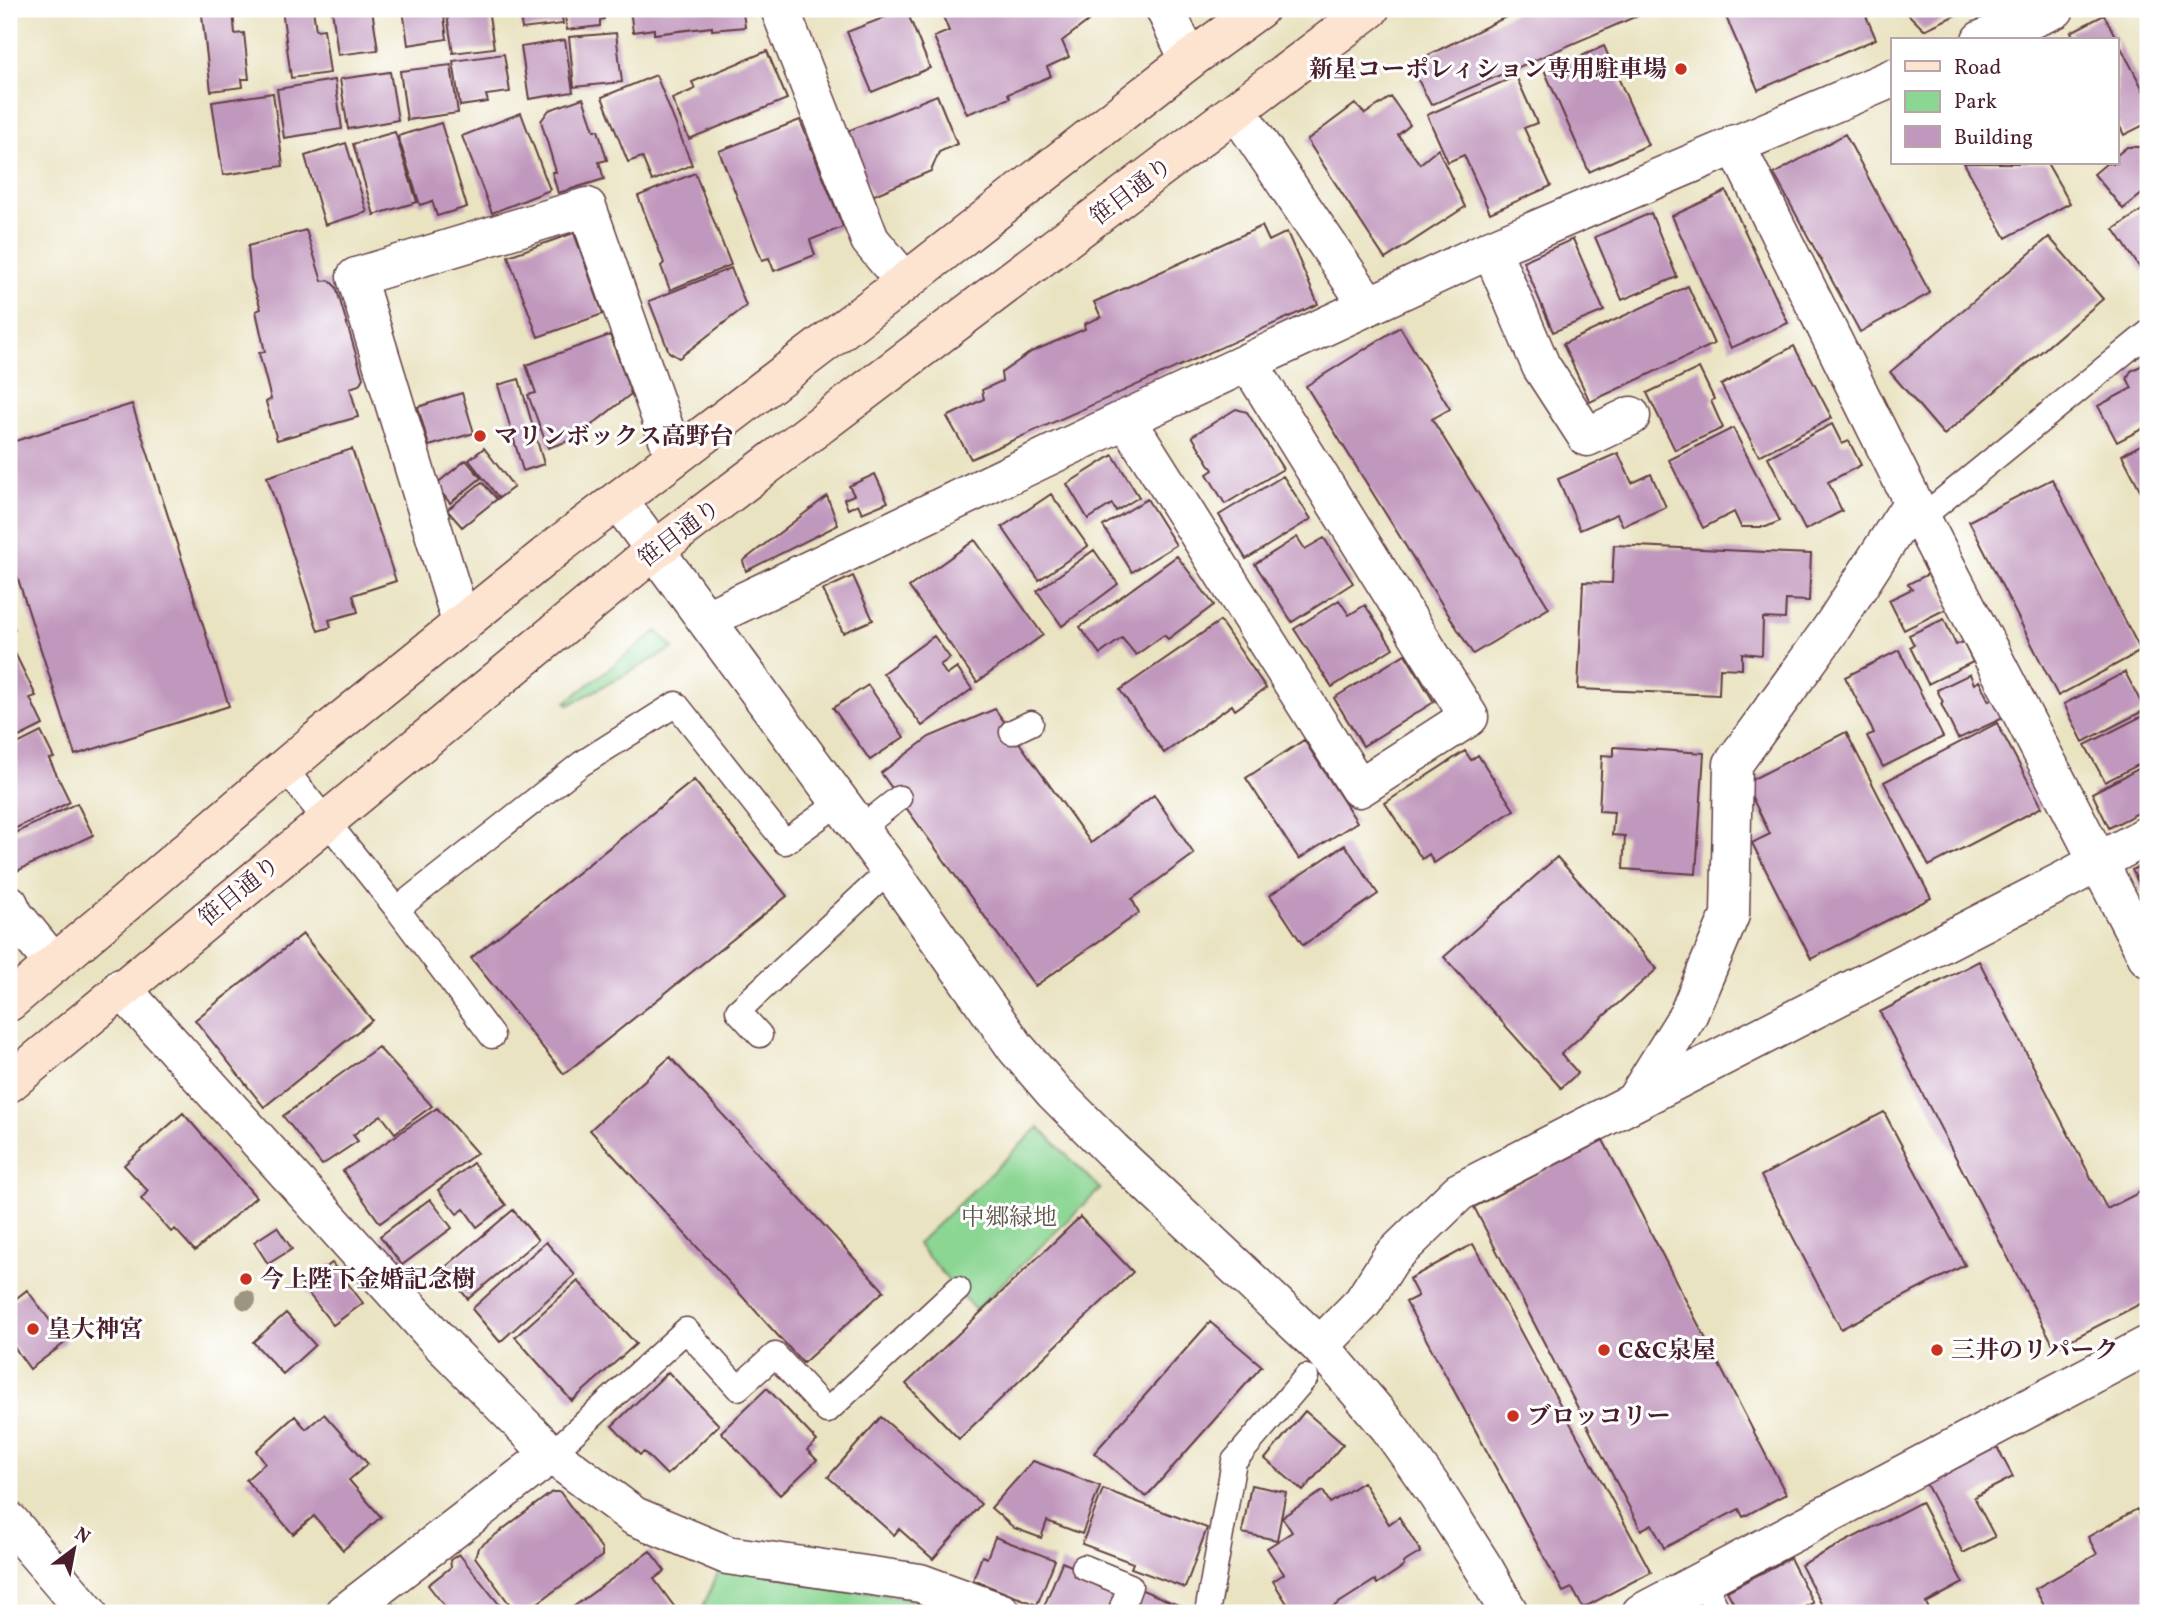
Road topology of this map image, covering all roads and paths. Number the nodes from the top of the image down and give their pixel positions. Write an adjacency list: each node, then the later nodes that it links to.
1 (780, 9): 12 (street)
2 (1165, 9): 7 (street)
3 (1259, 9): 7 (main road)
4 (1370, 9): 9 (main road, 笹目通り)
5 (2055, 9): 6 (street)
6 (1985, 28)
7 (1189, 60): 12 (main road)
8 (1891, 79): 10 (street)
9 (1237, 111): 13 (street); 21 (main road, 笹目通り)
10 (1735, 144): 11 (street); 20 (street)
11 (1491, 249): 13 (street); 16 (street)
12 (905, 282): 18 (main road)
13 (1369, 306): 15 (street)
14 (2148, 332): 20 (lane)
15 (1248, 362): 17 (street); 17 (street)
16 (1631, 416)
17 (1126, 419): 22 (street)
18 (674, 456): 19 (main road); 23 (street)
19 (618, 500): 21 (street); 23 (main road)
20 (1917, 510): 29 (street); 40 (street)
21 (655, 550): 22 (street); 27 (main road, 笹目通り)
22 (707, 619): 26 (street)
23 (462, 625): 24 (main road)
24 (284, 768): 27 (lane); 34 (main road)
25 (899, 798): 26 (lane)
26 (850, 815): 30 (street); 32 (lane)
27 (326, 820): 32 (lane); 35 (main road, 笹目通り)
28 (2148, 835): 29 (street)
29 (2097, 863): 33 (street); 40 (street)
30 (890, 870): 37 (lane); 43 (street)
31 (9, 904): 34 (street)
32 (397, 909): 38 (lane)
33 (2148, 958)
34 (54, 964): 36 (main road)
35 (121, 988): 39 (main road, 笹目通り); 44 (street)
36 (9, 1002)
37 (760, 1035)
38 (492, 1036)
39 (9, 1083)
40 (1634, 1102): 43 (street)
41 (958, 1289): 44 (lane)
42 (2148, 1345): 47 (street)
43 (1313, 1362): 52 (lane); 53 (street)
44 (551, 1454): 49 (street); 50 (street)
45 (9, 1521): 48 (street)
46 (1084, 1567): 51 (lane)
47 (1711, 1597): 54 (street)
48 (88, 1613)
49 (345, 1613)
50 (1002, 1613)
51 (1120, 1613)
52 (1207, 1613)
53 (1509, 1613)
54 (1641, 1613)

